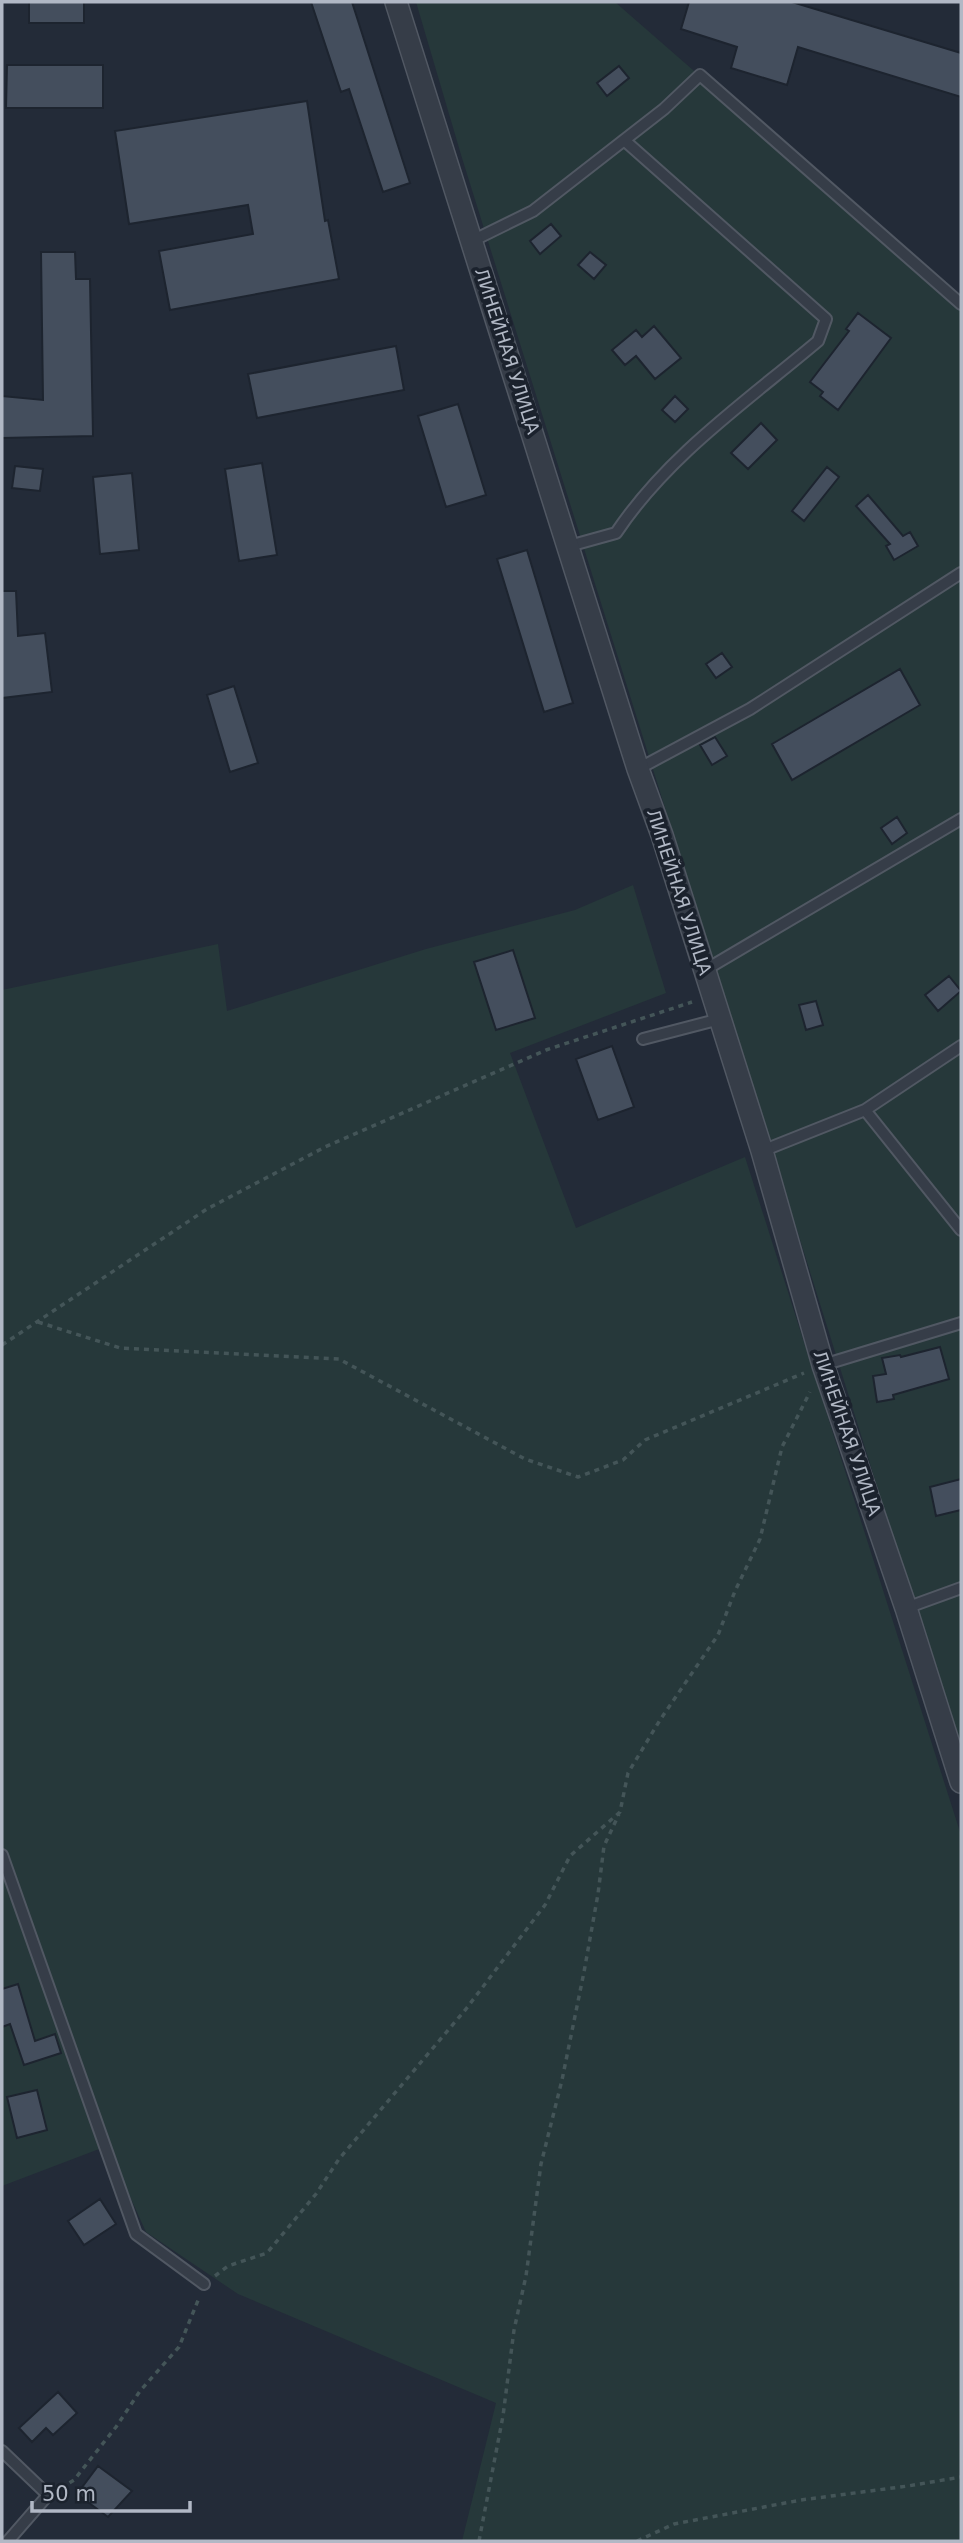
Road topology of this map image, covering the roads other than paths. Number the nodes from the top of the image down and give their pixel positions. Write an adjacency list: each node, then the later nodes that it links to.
1 (396, 2): 3 (street, ЛИНЕЙНАЯ УЛИЦА)
2 (624, 140): 3 (lane); 4 (lane); 5 (lane)
3 (472, 241): 5 (street, ЛИНЕЙНАЯ УЛИЦА)
4 (961, 304)
5 (569, 546): 7 (street, ЛИНЕЙНАЯ УЛИЦА)
6 (961, 573): 7 (lane)
7 (638, 769): 9 (street, ЛИНЕЙНАЯ УЛИЦА)
8 (961, 819): 9 (lane)
9 (705, 970): 10 (street, ЛИНЕЙНАЯ УЛИЦА)
10 (720, 1019): 11 (lane); 14 (street, ЛИНЕЙНАЯ УЛИЦА)
11 (643, 1039)
12 (961, 1046): 13 (lane)
13 (865, 1110): 14 (lane); 15 (lane)
14 (762, 1151): 17 (street, ЛИНЕЙНАЯ УЛИЦА)
15 (961, 1230)
16 (961, 1323): 17 (lane)
17 (823, 1365): 19 (street, ЛИНЕЙНАЯ УЛИЦА)
18 (961, 1588): 19 (lane)
19 (906, 1608): 20 (street, ЛИНЕЙНАЯ УЛИЦА)
20 (961, 1782)
21 (2, 1855): 22 (lane)
22 (204, 2284)
23 (2, 2451): 24 (lane)
24 (8, 2541)

